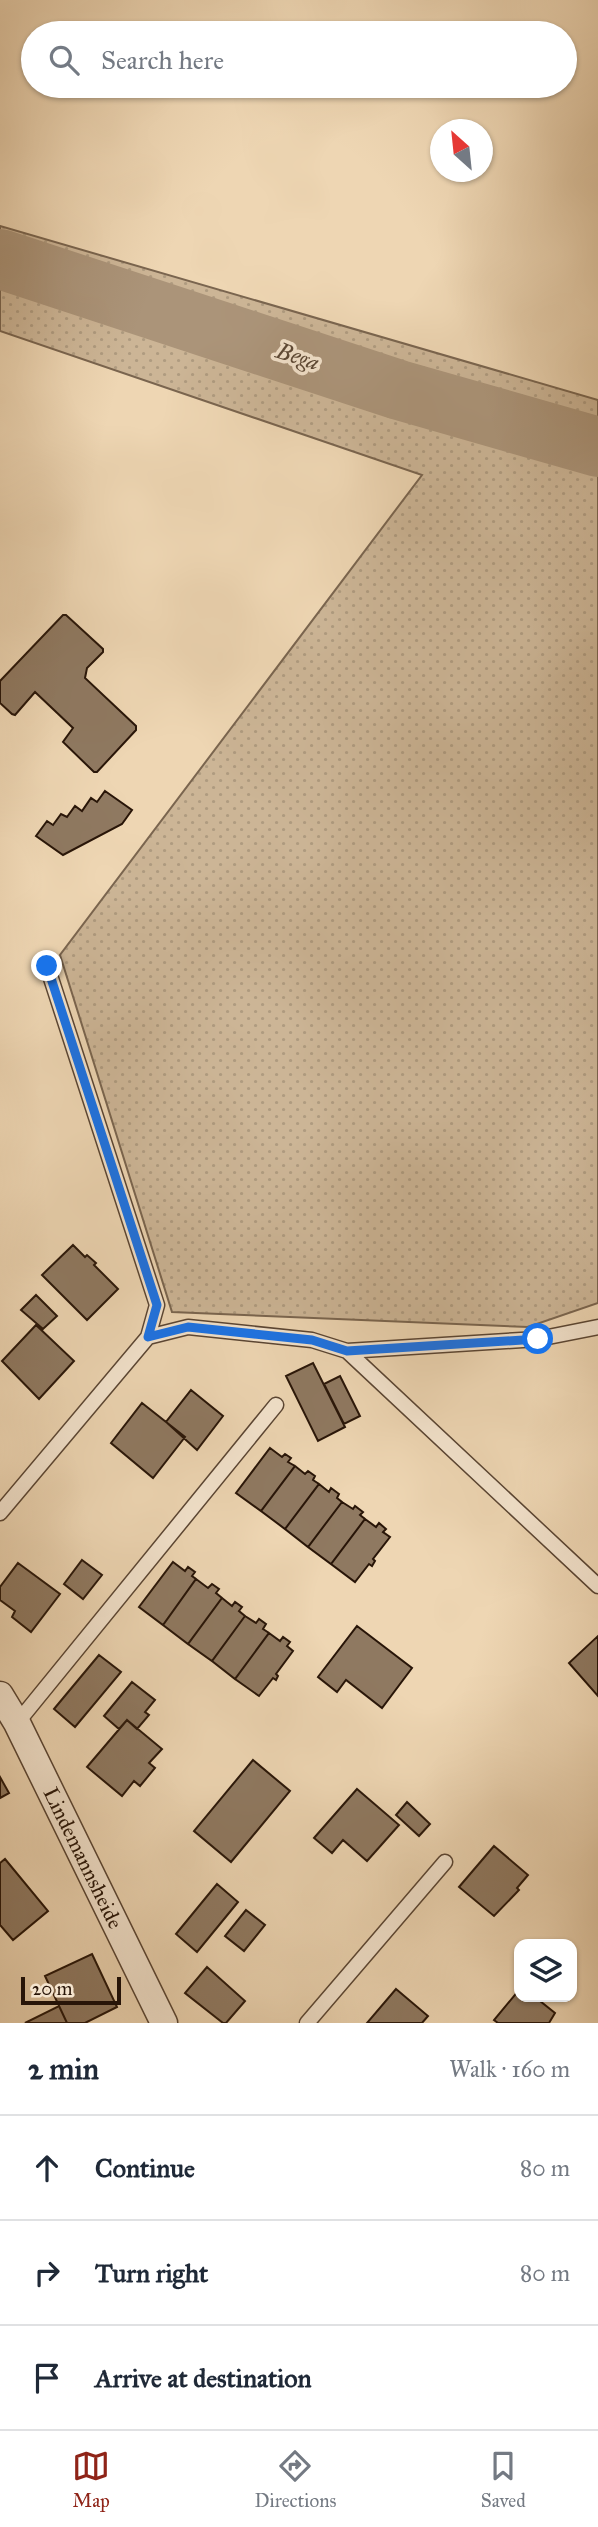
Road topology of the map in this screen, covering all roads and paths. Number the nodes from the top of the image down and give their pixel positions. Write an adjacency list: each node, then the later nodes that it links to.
1 (47, 966): 3 (lane)
2 (598, 1327): 4 (lane)
3 (148, 1337): 4 (lane); 6 (lane)
4 (347, 1351): 7 (lane)
5 (276, 1405): 9 (lane)
6 (0, 1513)
7 (598, 1586)
8 (0, 1695): 9 (street, Lindemannsheide)
9 (17, 1723): 11 (street, Lindemannsheide)
10 (445, 1862): 12 (lane)
11 (164, 2023)
12 (307, 2023)

